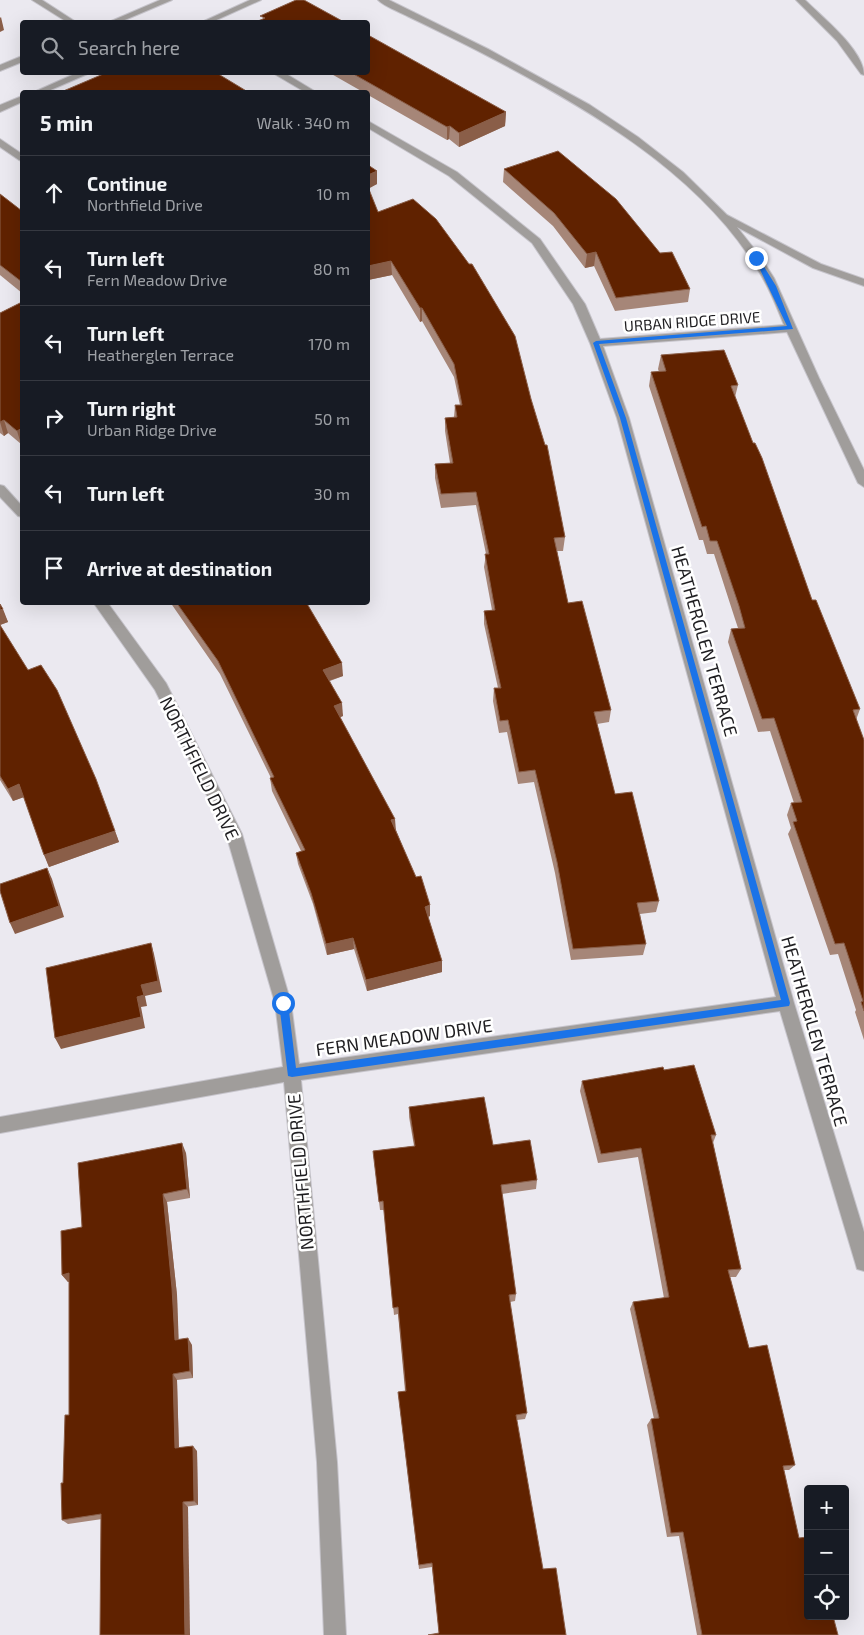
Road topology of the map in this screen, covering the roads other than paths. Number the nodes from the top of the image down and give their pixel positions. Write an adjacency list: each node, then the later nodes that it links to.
1 (36, 0): 6 (street)
2 (168, 0): 7 (street)
3 (257, 0): 8 (street)
4 (382, 0): 21 (street)
5 (800, 0): 11 (street)
6 (69, 20)
7 (118, 20)
8 (211, 20)
9 (20, 60): 10 (street)
10 (0, 68)
11 (864, 72)
12 (81, 75): 14 (street)
13 (280, 75): 15 (street)
14 (44, 90)
15 (307, 90)
16 (20, 100): 17 (street)
17 (0, 109)
18 (370, 125): 24 (street, HEATHERGLEN TERRACE)
19 (0, 142): 20 (street)
20 (20, 157)
21 (721, 214): 22 (street); 23 (street)
22 (864, 283)
23 (791, 328): 24 (street, URBAN RIDGE DRIVE); 25 (street)
24 (596, 343): 30 (street, HEATHERGLEN TERRACE)
25 (864, 483)
26 (20, 489): 27 (street)
27 (5, 493): 28 (street)
28 (20, 511)
29 (101, 605): 31 (street, NORTHFIELD DRIVE)
30 (786, 1003): 31 (street, FERN MEADOW DRIVE); 33 (street, HEATHERGLEN TERRACE)
31 (292, 1073): 32 (street, FERN MEADOW DRIVE); 34 (street, NORTHFIELD DRIVE)
32 (0, 1125)
33 (864, 1262)
34 (335, 1635)

